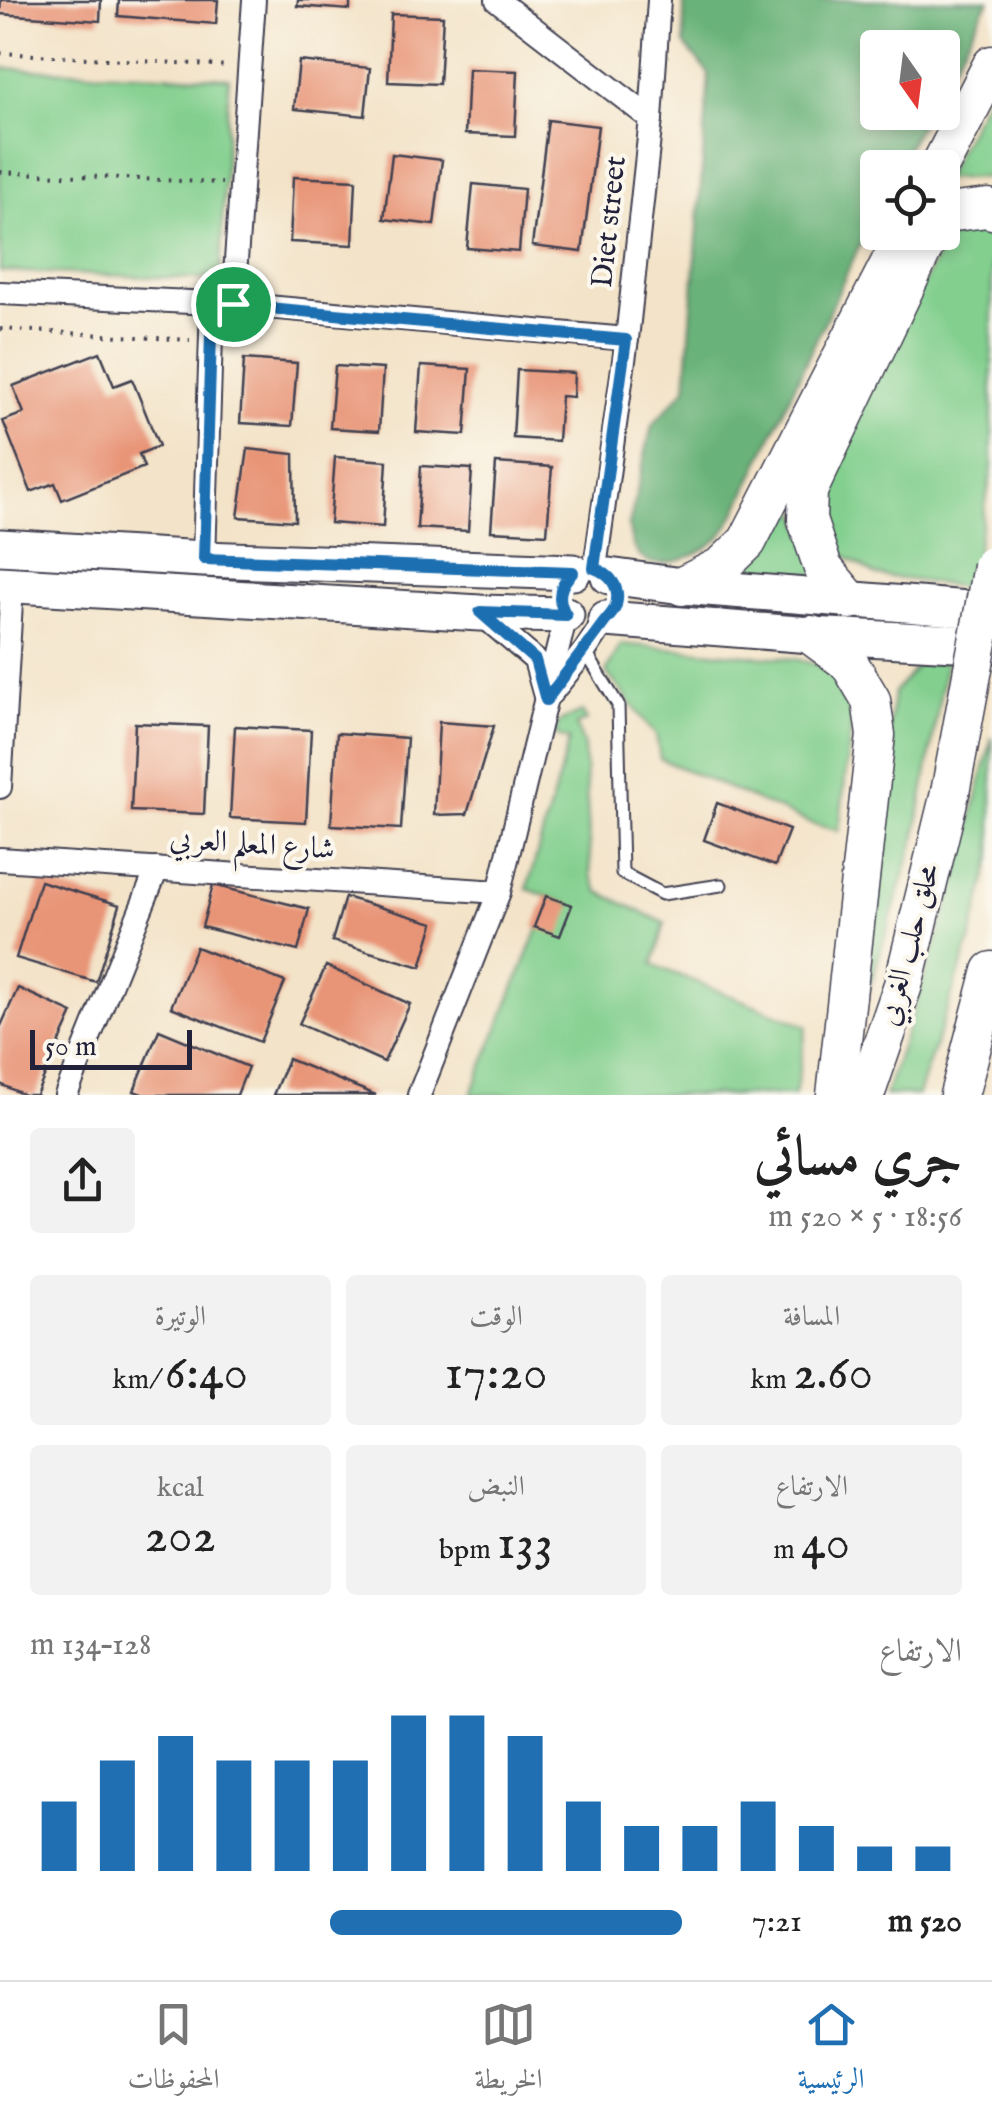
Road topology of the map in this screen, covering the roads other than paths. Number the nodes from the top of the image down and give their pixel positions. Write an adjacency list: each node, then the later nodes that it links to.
1 (254, 0): 12 (street)
2 (496, 0): 5 (street)
3 (659, 0): 5 (street, Diet street)
4 (992, 65): 6 (highway)
5 (652, 119): 13 (street, Diet street)
6 (948, 150)
7 (992, 210): 8 (highway)
8 (960, 211)
9 (897, 250): 19 (highway)
10 (923, 250): 20 (highway)
11 (0, 292): 12 (street)
12 (222, 304): 13 (street); 15 (street)
13 (626, 340): 17 (street, Diet street)
14 (0, 547): 15 (main road)
15 (204, 559): 17 (main road)
16 (992, 566): 38 (highway, محلق حلب الغربي, bridge)
17 (592, 572): 19 (main road); 23 (main road); 24 (main road)
18 (6, 584): 22 (main road); 29 (street)
19 (682, 586): 20 (main road)
20 (850, 600): 21 (main road)
21 (992, 611)
22 (480, 612): 23 (main road); 28 (street)
23 (566, 615): 24 (main road); 28 (street)
24 (606, 619): 25 (main road); 27 (street)
25 (810, 635): 26 (main road); 37 (highway)
26 (992, 645)
27 (585, 650): 28 (street); 32 (lane)
28 (546, 700): 33 (street)
29 (0, 786)
30 (0, 859): 31 (street, شارع المعلم العربي)
31 (157, 868): 33 (street, شارع المعلم العربي); 35 (street)
32 (721, 885)
33 (500, 892): 36 (street)
34 (992, 971): 39 (highway)
35 (66, 1095)
36 (418, 1095)
37 (836, 1095)
38 (865, 1095)
39 (958, 1095)

